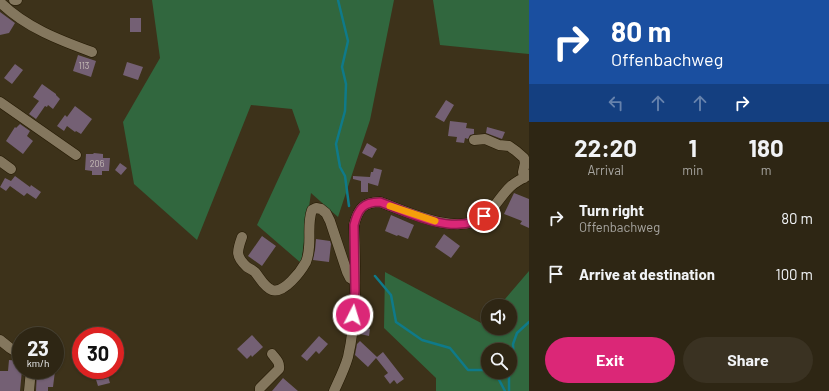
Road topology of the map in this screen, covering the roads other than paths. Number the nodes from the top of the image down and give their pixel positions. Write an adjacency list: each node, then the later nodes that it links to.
1 (14, 0): 2 (street)
2 (17, 0)
3 (0, 2): 4 (street)
4 (92, 52)
5 (0, 102): 7 (street)
6 (474, 140): 10 (street)
7 (76, 155)
8 (0, 162): 9 (street)
9 (11, 169)
10 (526, 176): 12 (street)
11 (242, 237): 12 (street)
12 (355, 281): 19 (street)
13 (0, 340): 14 (street)
14 (12, 349)
15 (272, 354): 18 (street)
16 (30, 379): 17 (street)
17 (29, 391)
18 (260, 391)
19 (334, 391)

